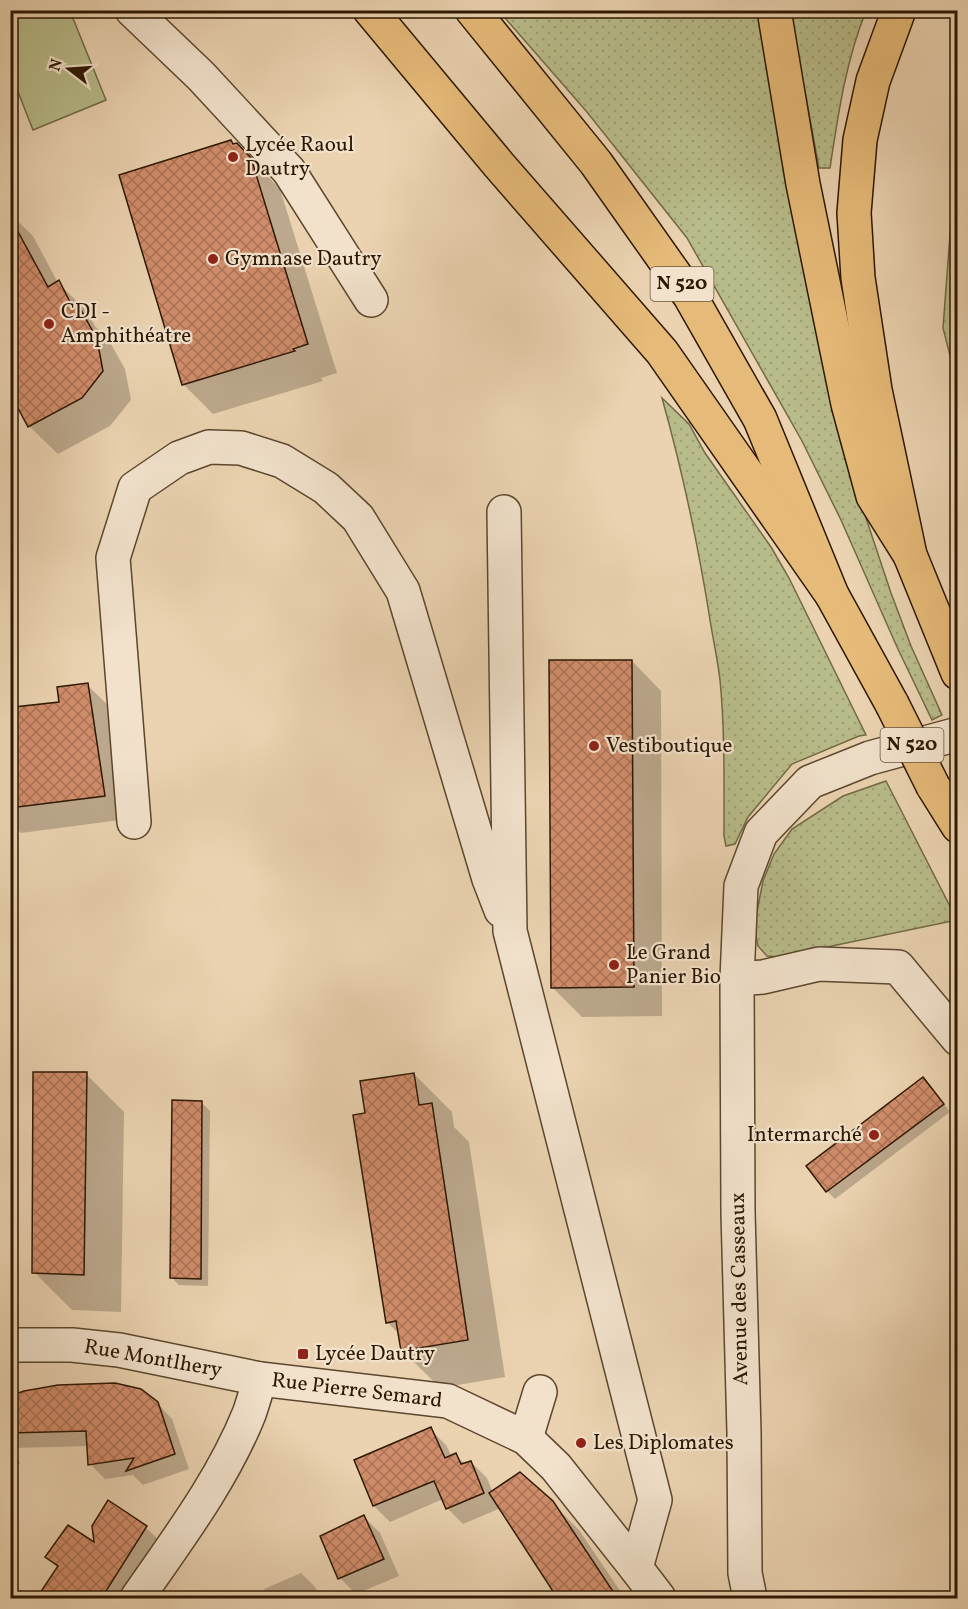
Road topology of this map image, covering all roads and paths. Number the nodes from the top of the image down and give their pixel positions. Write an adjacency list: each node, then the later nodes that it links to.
1 (132, 10): 6 (street)
2 (370, 10): 9 (main road)
3 (472, 10): 9 (main road, N 520)
4 (774, 10): 8 (main road)
5 (899, 10): 8 (main road)
6 (371, 300)
7 (504, 512): 14 (street)
8 (910, 555): 10 (main road)
9 (832, 595): 13 (main road, N 520, bridge)
10 (957, 673)
11 (957, 734): 15 (street, Avenue des Casseaux)
12 (134, 822): 14 (street)
13 (957, 826)
14 (510, 931): 21 (street)
15 (737, 979): 16 (street); 24 (street, Avenue des Casseaux)
16 (957, 1039)
17 (10, 1345): 18 (street, Rue Montlhery)
18 (260, 1379): 20 (street, Rue Pierre Semard); 22 (street, Rue Pierre Semard)
19 (540, 1392): 20 (street)
20 (526, 1438): 21 (street, Rue Pierre Semard)
21 (636, 1568): 23 (street, Rue Pierre Semard)
22 (137, 1599)
23 (658, 1599)
24 (750, 1599)

